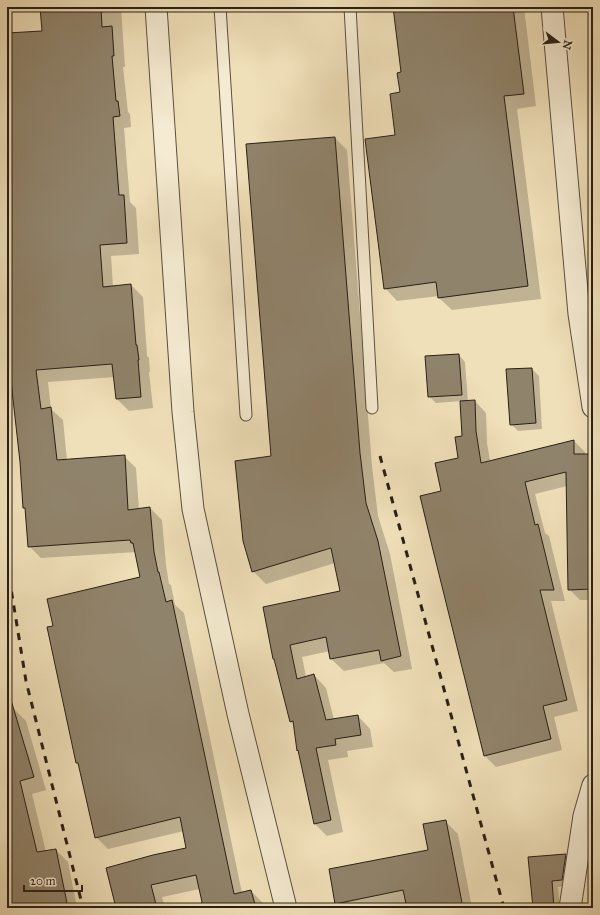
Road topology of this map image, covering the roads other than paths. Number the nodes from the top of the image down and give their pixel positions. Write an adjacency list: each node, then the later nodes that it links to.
1 (156, 7): 9 (street)
2 (220, 7): 7 (lane)
3 (350, 7): 6 (lane)
4 (552, 7): 5 (street)
5 (593, 407)
6 (372, 408)
7 (246, 415)
8 (593, 785): 10 (street)
9 (286, 908)
10 (570, 908)

